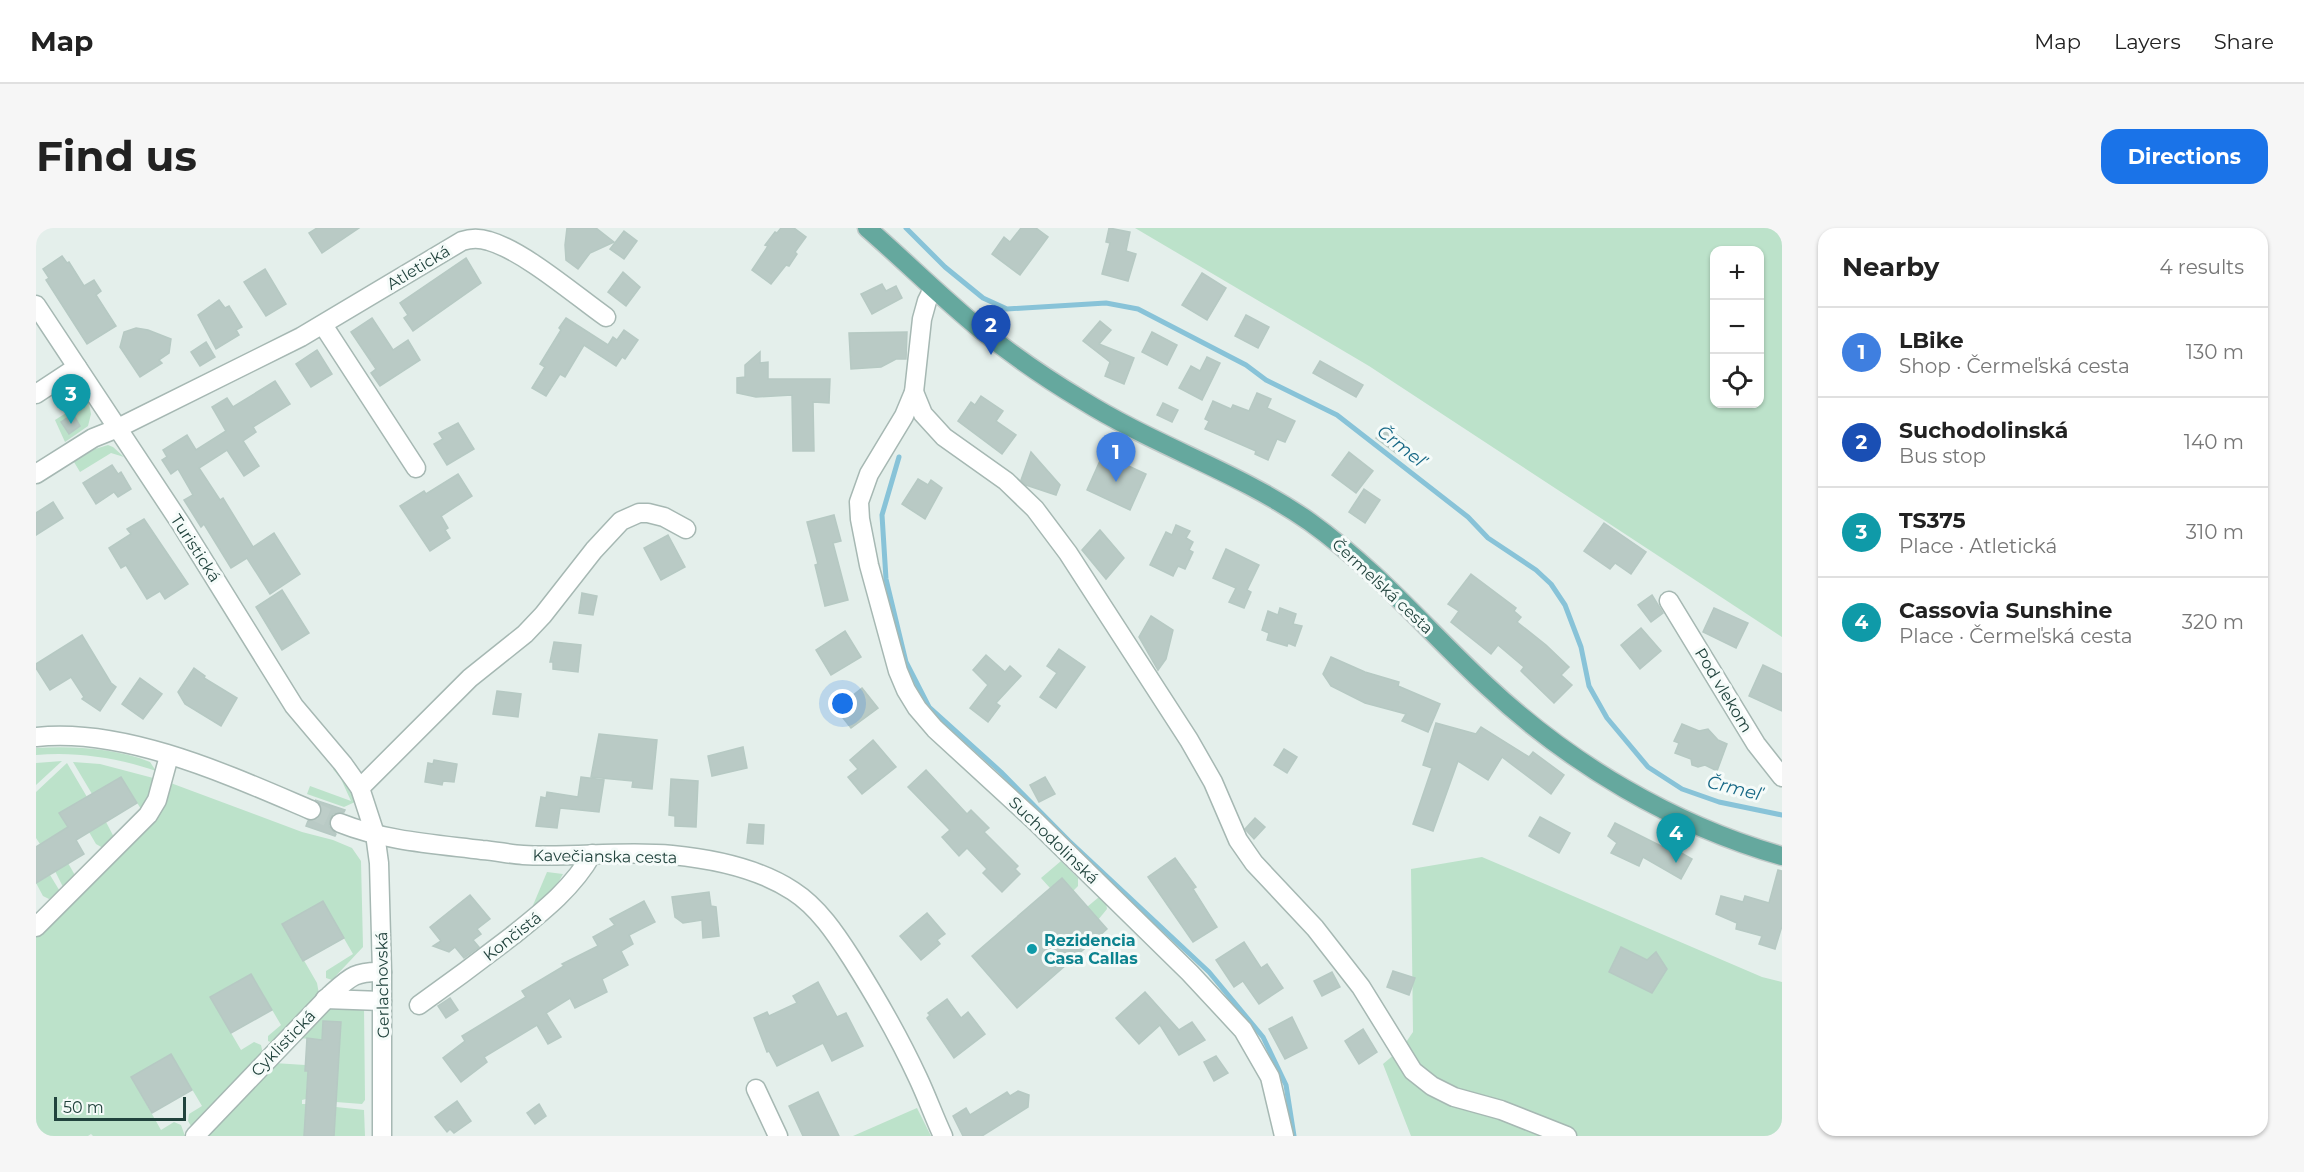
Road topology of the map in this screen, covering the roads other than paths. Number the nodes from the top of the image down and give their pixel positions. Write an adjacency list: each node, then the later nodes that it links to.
1 (867, 228): 2 (main road, Čermeľská cesta)
2 (933, 289): 7 (street, Suchodolinská); 22 (main road, Čermeľská cesta)
3 (36, 305): 6 (street, Turistická)
4 (606, 317): 5 (street, Atletická)
5 (323, 325): 9 (street, Atletická); 10 (street)
6 (77, 367): 8 (street); 9 (street, Turistická)
7 (914, 392): 33 (street, Suchodolinská); 34 (street)
8 (36, 394)
9 (117, 428): 11 (street, Atletická); 17 (street, Turistická)
10 (416, 468)
11 (36, 474)
12 (686, 529): 17 (street)
13 (1669, 601): 16 (street, Pod vlekom)
14 (36, 738): 15 (street)
15 (169, 756): 18 (street); 23 (street)
16 (1782, 777)
17 (360, 788): 20 (street, Turistická)
18 (311, 810)
19 (340, 823): 20 (street, Kavečianska cesta)
20 (375, 834): 21 (street, Kavečianska cesta); 24 (street, Gerlachovská)
21 (592, 854): 27 (street, Končistá); 32 (street, Kavečianska cesta)
22 (1782, 856)
23 (36, 927)
24 (382, 972): 25 (street, Cyklistická); 26 (street, Gerlachovská)
25 (325, 999): 26 (street); 29 (street, Cyklistická)
26 (382, 1001): 30 (street, Gerlachovská)
27 (419, 1005)
28 (756, 1089): 31 (street)
29 (195, 1136)
30 (382, 1136)
31 (778, 1136)
32 (943, 1136)
33 (1284, 1136)
34 (1567, 1136)

